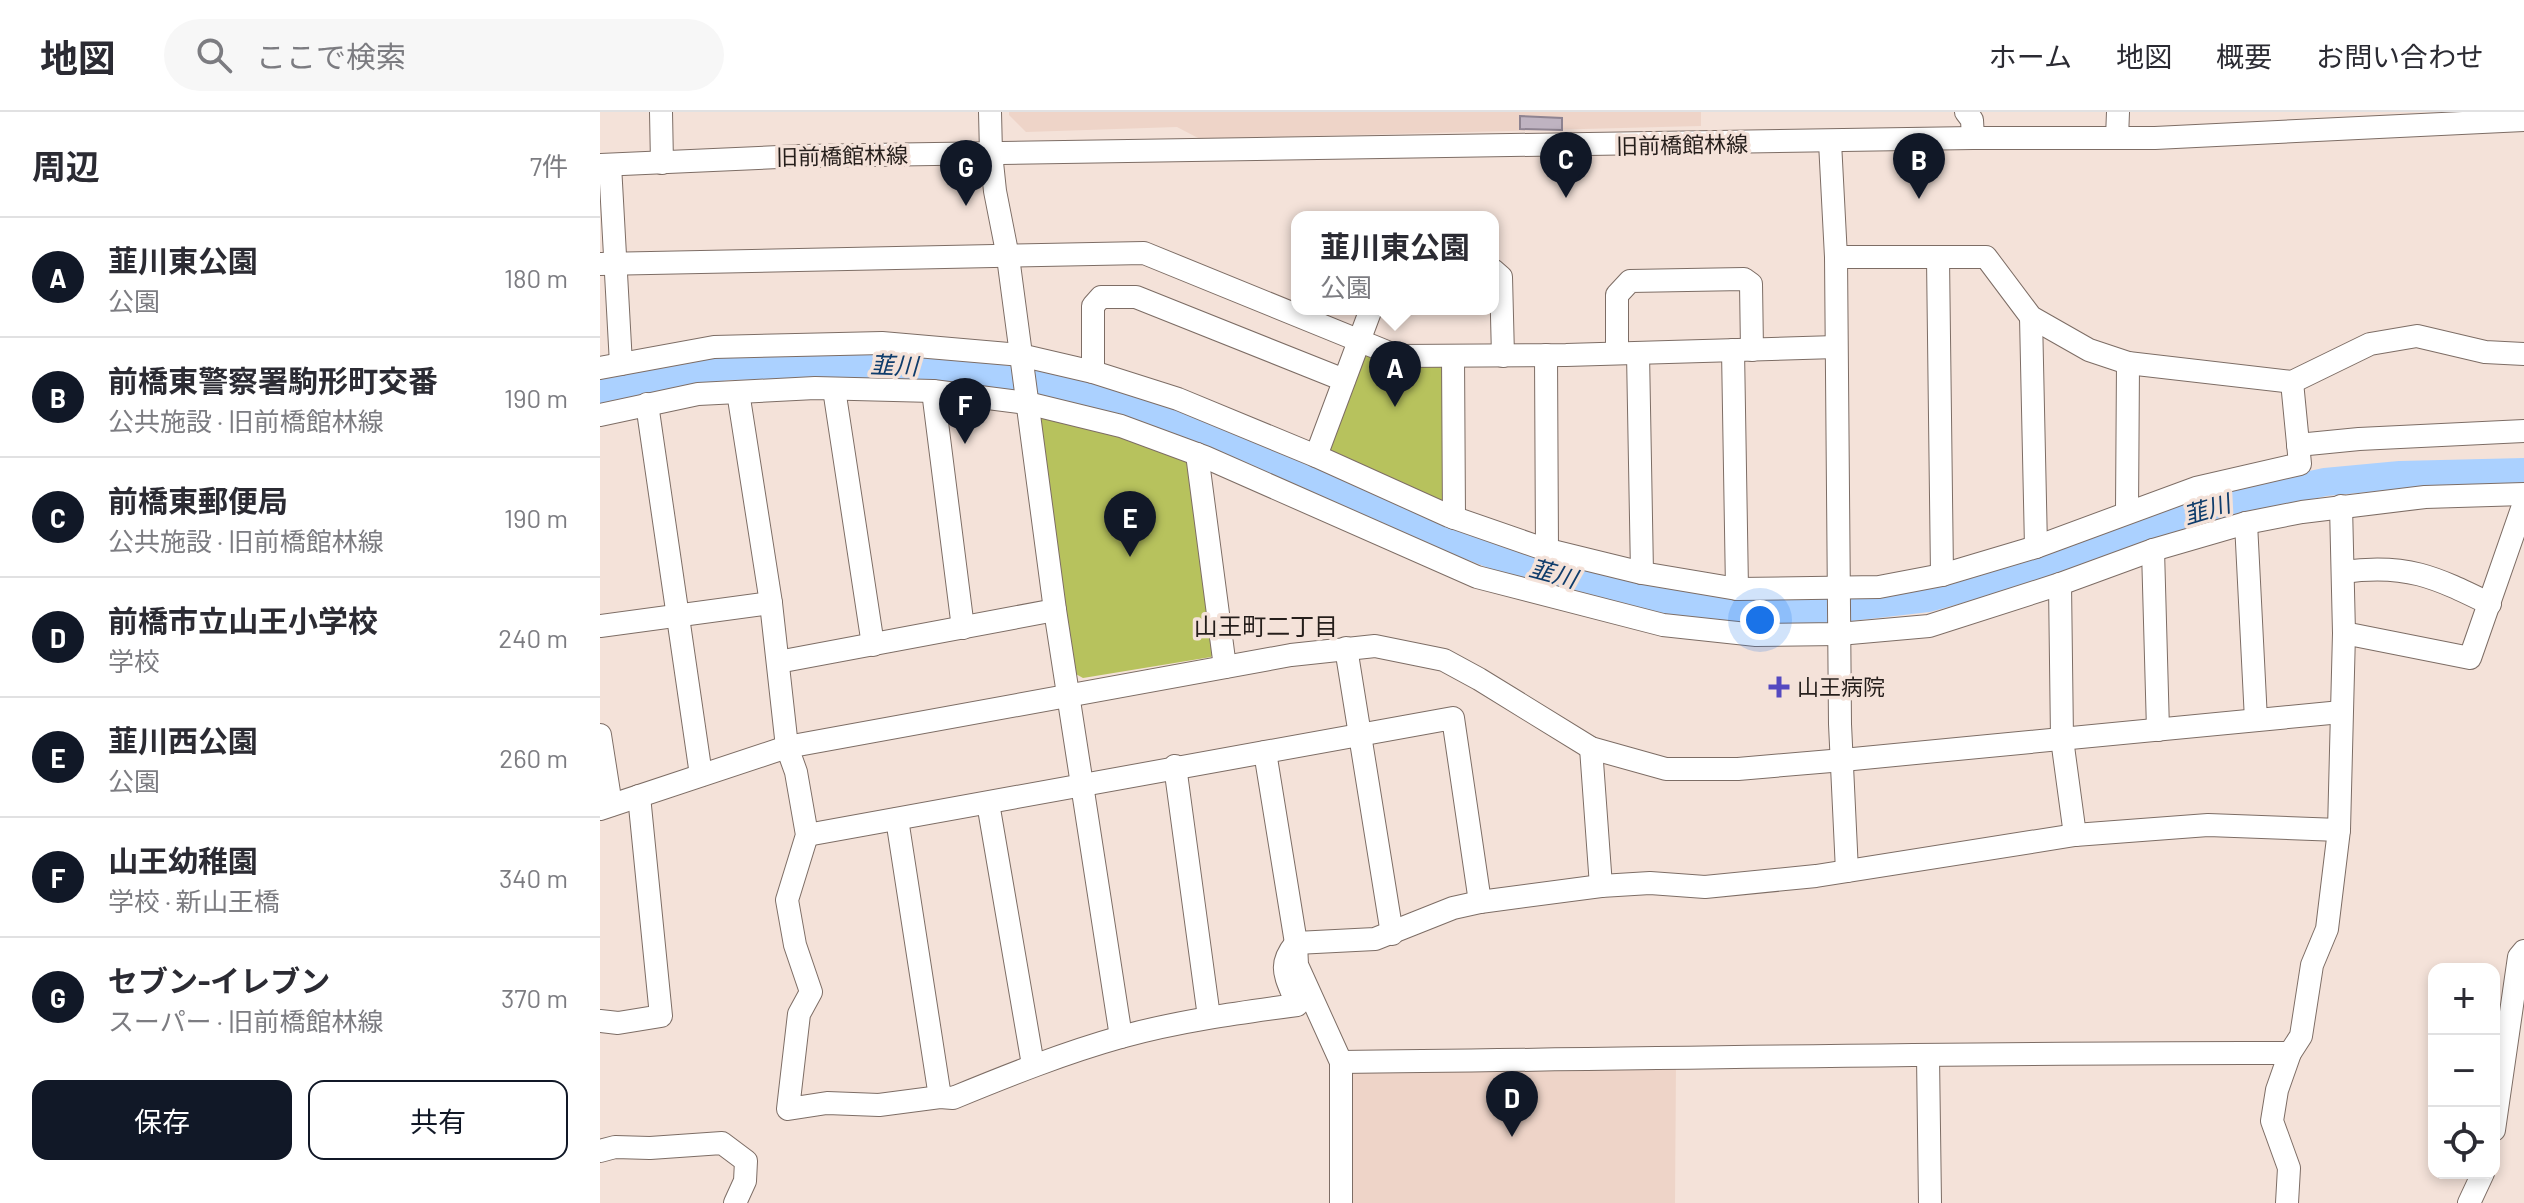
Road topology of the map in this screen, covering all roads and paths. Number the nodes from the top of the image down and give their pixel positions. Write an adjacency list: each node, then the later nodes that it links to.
1 (661, 112): 11 (street)
2 (990, 112): 10 (street)
3 (1966, 112): 7 (street)
4 (2118, 112): 8 (street)
5 (2524, 120): 6 (street, 旧前橋館林線)
6 (2332, 121): 8 (street, 旧前橋館林線)
7 (1973, 138): 8 (street, 旧前橋館林線); 9 (street, 旧前橋館林線)
8 (2117, 138)
9 (1830, 142): 10 (street, 旧前橋館林線); 14 (street)
10 (991, 153): 11 (street, 旧前橋館林線); 13 (street)
11 (662, 163): 12 (street, 旧前橋館林線)
12 (605, 165): 16 (street)
13 (1008, 257): 16 (street); 18 (street); 30 (street)
14 (1836, 257): 15 (street); 23 (street)
15 (1938, 258): 21 (street); 57 (street)
16 (608, 264): 32 (street)
17 (1499, 275): 29 (street)
18 (1291, 313)
19 (1295, 315): 22 (street)
20 (1369, 315): 22 (street)
21 (2031, 317): 31 (street); 52 (street)
22 (1358, 341): 28 (street); 34 (street)
23 (1836, 347): 24 (street); 60 (street)
24 (1743, 350): 25 (street); 25 (street); 59 (street)
25 (1628, 353): 27 (street); 56 (street)
26 (2524, 354): 35 (street)
27 (1546, 355): 29 (street); 53 (street)
28 (1453, 356): 29 (street); 50 (street)
29 (1503, 356)
30 (1021, 361): 32 (street); 33 (street); 39 (street)
31 (2128, 363): 35 (street); 49 (street)
32 (610, 366)
33 (1093, 372): 34 (street); 45 (street)
34 (1344, 380): 45 (street)
35 (2292, 382): 43 (street)
36 (834, 389): 37 (street); 38 (street); 69 (street)
37 (933, 391): 39 (street); 66 (street)
38 (738, 392): 40 (street); 61 (street)
39 (1026, 397): 44 (street); 63 (street)
40 (647, 404): 41 (street); 64 (street)
41 (600, 415)
42 (2524, 431): 43 (street)
43 (2298, 445): 49 (street)
44 (1197, 454): 67 (street); 72 (street)
45 (1316, 456): 50 (street)
46 (2524, 494): 48 (street)
47 (2524, 503): 62 (street)
48 (2341, 506): 51 (street); 55 (street)
49 (2127, 512): 52 (street)
50 (1454, 518): 53 (street)
51 (2246, 523): 54 (street); 75 (street)
52 (2036, 547): 57 (street)
53 (1547, 550): 56 (street)
54 (2153, 550): 58 (street); 76 (street)
55 (2343, 572): 62 (street); 68 (street)
56 (1642, 573): 59 (street)
57 (1942, 575): 60 (street)
58 (2060, 584): 67 (street); 79 (street)
59 (1737, 589): 60 (street)
60 (1838, 589): 67 (street)
61 (771, 603): 64 (street); 71 (street)
62 (2490, 604): 68 (street)
63 (1055, 610): 66 (street); 73 (street)
64 (679, 615): 65 (street); 85 (street)
65 (600, 626)
66 (963, 628): 69 (street)
67 (1839, 630): 83 (street)
68 (2344, 633): 74 (street)
69 (873, 645): 71 (street)
70 (1346, 648): 72 (street); 78 (street); 81 (street)
71 (778, 662): 80 (street)
72 (1225, 667): 73 (street)
73 (1068, 696): 80 (street); 86 (street)
74 (2341, 712): 75 (street); 91 (street)
75 (2256, 720): 76 (street)
76 (2158, 730): 79 (street)
77 (600, 735): 89 (street)
78 (1359, 735): 82 (street); 96 (street); 97 (street)
79 (2062, 739): 83 (street); 93 (street)
80 (787, 747): 85 (street); 92 (street)
81 (1591, 748): 83 (street); 95 (street)
82 (1265, 752): 84 (street); 98 (street)
83 (1843, 760): 94 (street)
84 (1175, 766): 86 (street); 100 (street)
85 (701, 775): 87 (street)
86 (1081, 787): 88 (street); 102 (street)
87 (639, 796): 89 (street); 101 (street)
88 (988, 803): 90 (street); 106 (street)
89 (605, 807)
90 (897, 819): 92 (street); 107 (street)
91 (2339, 830): 93 (street); 103 (street)
92 (807, 835): 107 (street)
93 (2075, 835): 94 (street)
94 (1847, 871): 95 (street)
95 (1601, 886): 96 (street)
96 (1480, 902): 97 (street)
97 (1392, 934): 98 (street)
98 (1296, 943): 100 (street); 105 (street)
99 (2524, 951): 108 (street)
100 (1209, 1017): 102 (street)
101 (600, 1021)
102 (1121, 1037): 106 (street)
103 (2290, 1053): 104 (street); 114 (street)
104 (1928, 1056): 105 (street); 113 (street)
105 (1341, 1062): 112 (street)
106 (1033, 1065): 107 (street)
107 (940, 1097)
108 (2497, 1107)
109 (600, 1151): 111 (street)
110 (2480, 1179): 115 (street)
111 (735, 1203)
112 (1341, 1203)
113 (1930, 1203)
114 (2287, 1203)
115 (2469, 1203)

